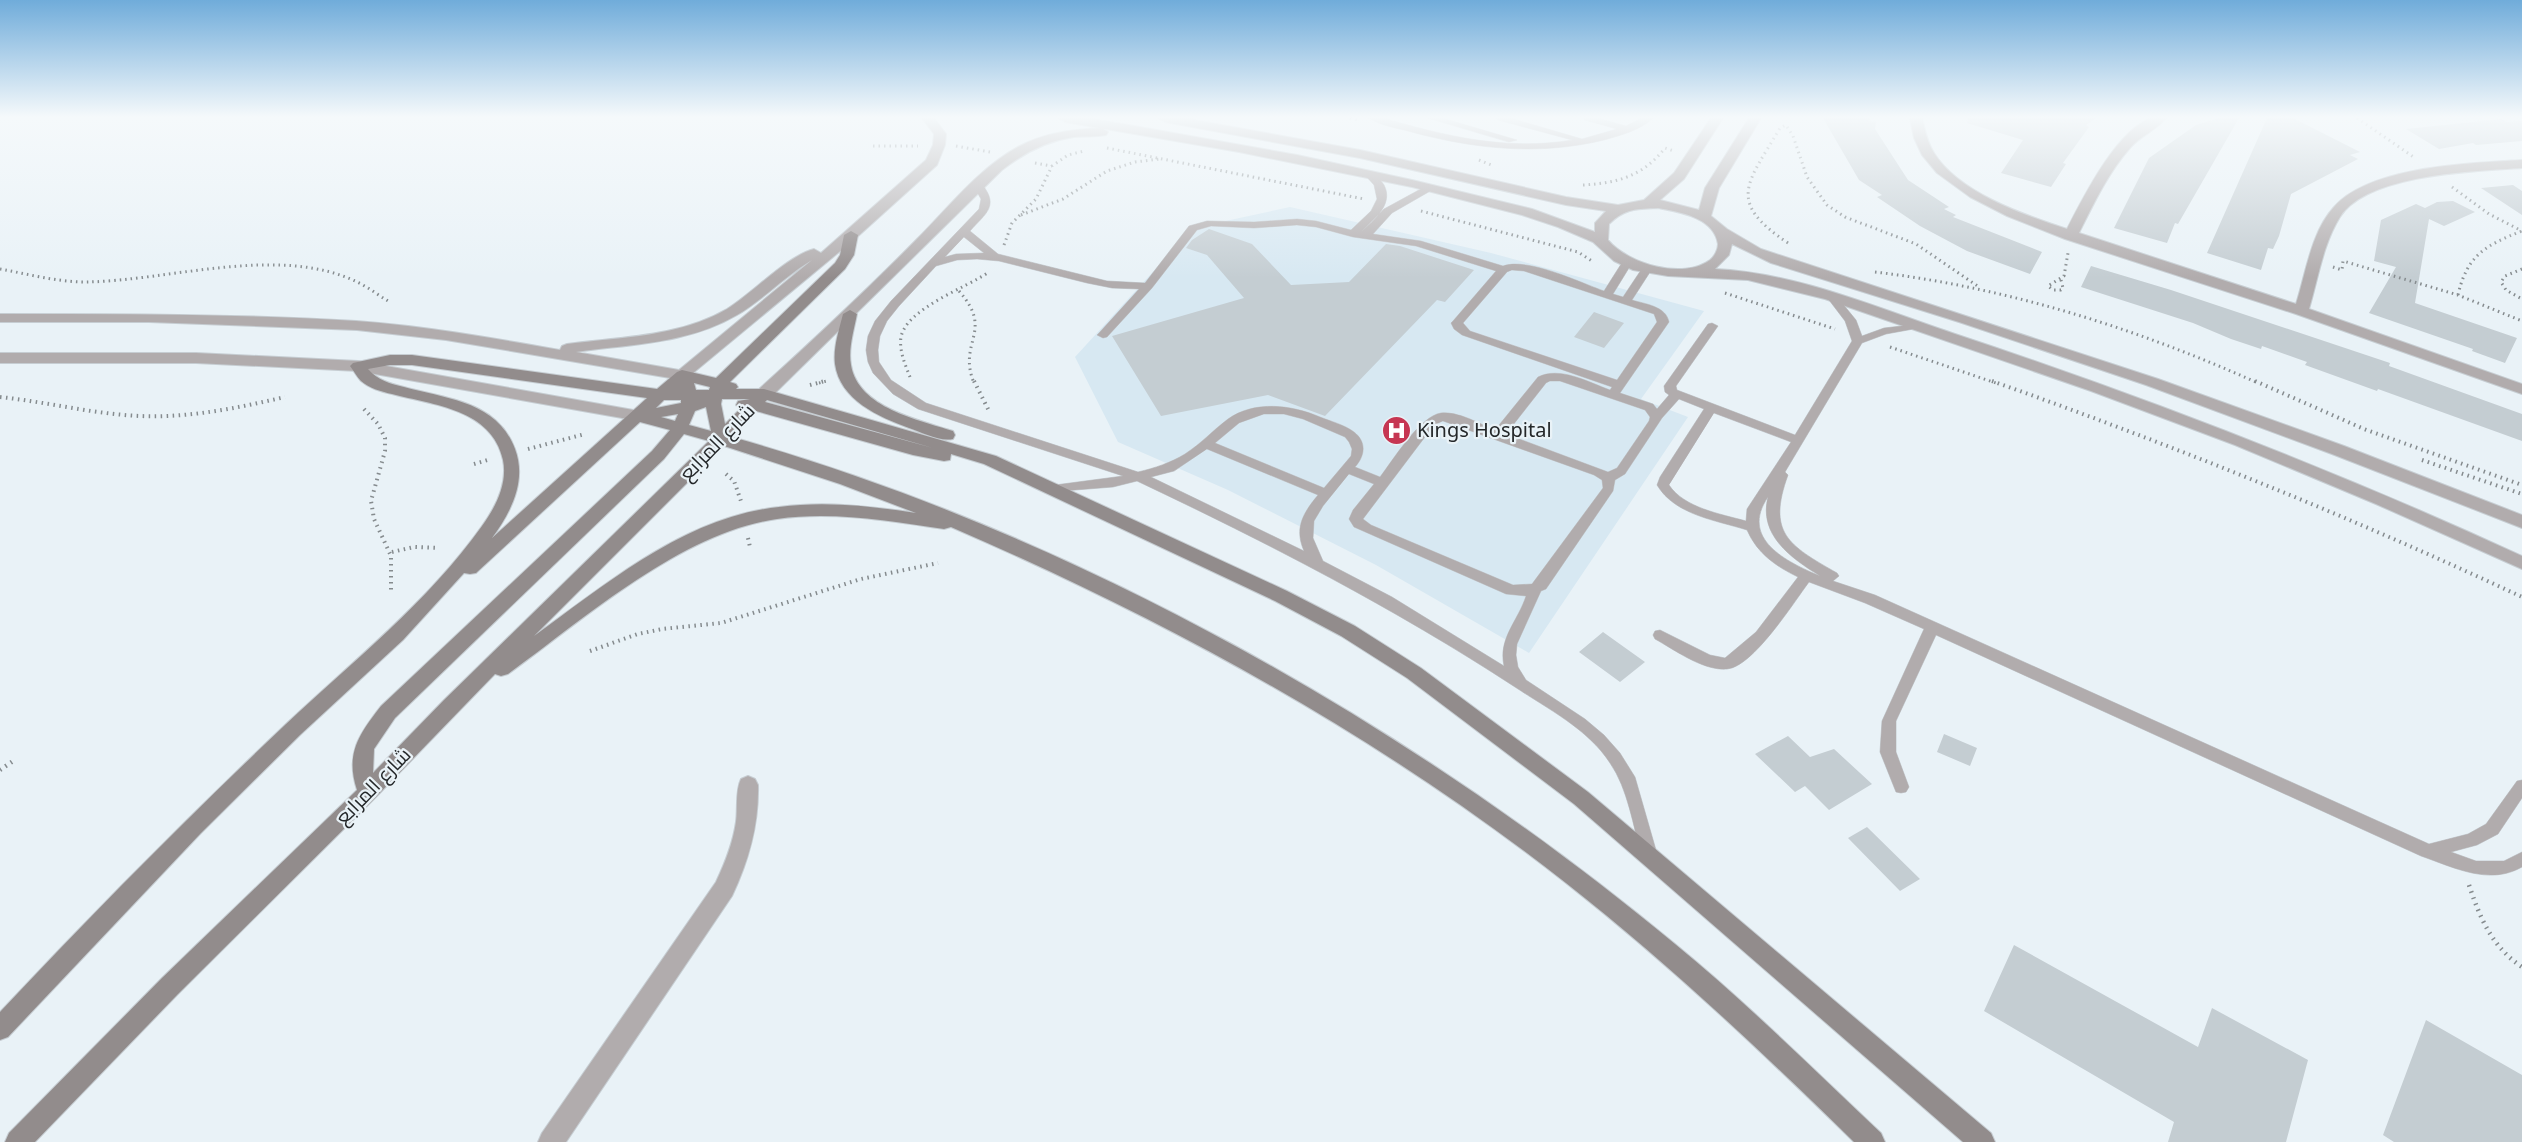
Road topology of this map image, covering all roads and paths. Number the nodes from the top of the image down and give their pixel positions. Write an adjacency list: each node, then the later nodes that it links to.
1 (922, 171): 25 (street)
2 (994, 171): 14 (street)
3 (1110, 171): 19 (path)
4 (1351, 171): 13 (street)
5 (1434, 171): 18 (street)
6 (1682, 171): 16 (street)
7 (1722, 171): 20 (street)
8 (1756, 171): 29 (path)
9 (1804, 171): 42 (path)
10 (1944, 171): 27 (street)
11 (2106, 171): 27 (street)
12 (2451, 171): 31 (street)
13 (1370, 175): 15 (street); 24 (lane)
14 (978, 185): 21 (lane); 52 (street)
15 (1428, 188): 17 (lane); 28 (street)
16 (1649, 203): 18 (street); 20 (street)
17 (1396, 205): 26 (lane); 33 (path)
18 (1617, 209): 28 (street)
19 (1019, 215)
20 (1704, 217): 23 (street)
21 (963, 231): 30 (lane); 32 (lane)
22 (2522, 231): 46 (path)
23 (1721, 232): 38 (street); 95 (street)
24 (1353, 234): 26 (lane); 41 (lane)
25 (851, 235): 59 (street); 63 (street); 68 (main road)
26 (1366, 235): 37 (lane)
27 (2070, 236): 39 (path); 51 (street)
28 (1601, 241): 33 (street)
29 (1788, 243)
30 (995, 258): 32 (lane); 41 (lane)
31 (2317, 262): 46 (path); 51 (street)
32 (932, 265): 88 (lane)
33 (1624, 268): 35 (street); 45 (lane)
34 (0, 269): 49 (path)
35 (1647, 269): 38 (street); 50 (lane)
36 (2522, 269): 47 (path)
37 (1503, 270): 45 (lane); 60 (lane)
38 (1689, 272): 48 (street)
39 (2061, 280): 39 (path)
40 (1902, 281): 42 (path)
41 (1148, 286): 57 (lane)
42 (1979, 287): 91 (path)
43 (959, 291): 76 (path)
44 (1724, 292): 58 (path)
45 (1607, 295): 50 (lane)
46 (2458, 295): 54 (path)
47 (2522, 299)
48 (1834, 300): 56 (street); 58 (lane)
49 (388, 301)
50 (1626, 301): 66 (lane)
51 (2301, 311): 65 (street)
52 (850, 314): 72 (street); 86 (main road)
53 (0, 318): 59 (street)
54 (2522, 321)
55 (1712, 326): 69 (lane)
56 (1915, 326): 58 (lane); 101 (street)
57 (1103, 335)
58 (1860, 338): 82 (lane); 106 (path)
59 (549, 352): 63 (street)
60 (1529, 354): 64 (lane); 66 (lane)
61 (0, 358): 62 (street)
62 (358, 366): 67 (main road); 77 (street); 110 (main road)
63 (682, 375): 67 (main road); 68 (main road, شارع المرابع); 73 (main road)
64 (1548, 377): 66 (lane); 80 (lane)
65 (2522, 389)
66 (1616, 390): 78 (lane)
67 (661, 395): 73 (main road); 77 (main road)
68 (716, 395): 72 (main road); 73 (main road); 81 (main road)
69 (1676, 395): 74 (lane); 78 (lane)
70 (0, 397): 71 (path)
71 (285, 397)
72 (758, 400): 81 (main road, شارع المرابع); 86 (main road)
73 (690, 401): 77 (main road); 79 (main road)
74 (1711, 408): 82 (lane); 97 (lane)
75 (364, 409): 99 (path)
76 (991, 414)
77 (639, 416): 79 (main road); 110 (main road)
78 (1656, 417): 89 (lane)
79 (681, 427): 81 (main road); 119 (main road)
80 (1498, 435): 89 (lane); 90 (lane)
81 (720, 437): 96 (main road); 113 (main road, شارع المرابع)
82 (1798, 440): 84 (lane)
83 (1206, 444): 87 (lane); 88 (lane); 93 (lane)
84 (1788, 458): 97 (lane); 107 (lane)
85 (2416, 458): 94 (path)
86 (990, 460): 92 (main road)
87 (1348, 469): 90 (lane); 93 (lane)
88 (1140, 477): 92 (lane); 102 (lane)
89 (1608, 478): 104 (lane)
90 (1382, 483): 104 (lane)
91 (2522, 485)
92 (1055, 489): 121 (main road)
93 (1327, 494): 102 (lane)
94 (2522, 494)
95 (2522, 522)
96 (971, 527): 113 (main road); 128 (main road)
97 (1751, 527): 103 (lane)
98 (439, 548): 99 (path)
99 (392, 552): 105 (path)
100 (938, 562): 111 (path)
101 (2522, 563)
102 (1319, 565): 112 (lane)
103 (1807, 574): 107 (lane); 109 (lane)
104 (1535, 589): 112 (lane)
105 (391, 590)
106 (2522, 597)
107 (1870, 599): 108 (lane)
108 (1932, 627): 118 (lane); 120 (lane)
109 (1660, 634)
110 (387, 643): 125 (main road)
111 (590, 651)
112 (1522, 684): 121 (lane)
113 (451, 705): 119 (main road, شارع المرابع)
114 (16, 759): 115 (path)
115 (0, 770)
116 (748, 785): 127 (street)
117 (2522, 786): 120 (lane)
118 (1901, 787)
119 (369, 792): 126 (main road, شارع المرابع)
120 (2427, 851): 123 (lane)
121 (1650, 857): 129 (main road)
122 (2522, 859): 123 (lane)
123 (2462, 864): 124 (path)
124 (2522, 967)
125 (0, 1029)
126 (18, 1142)
127 (551, 1142)
128 (1872, 1142)
129 (1982, 1142)

